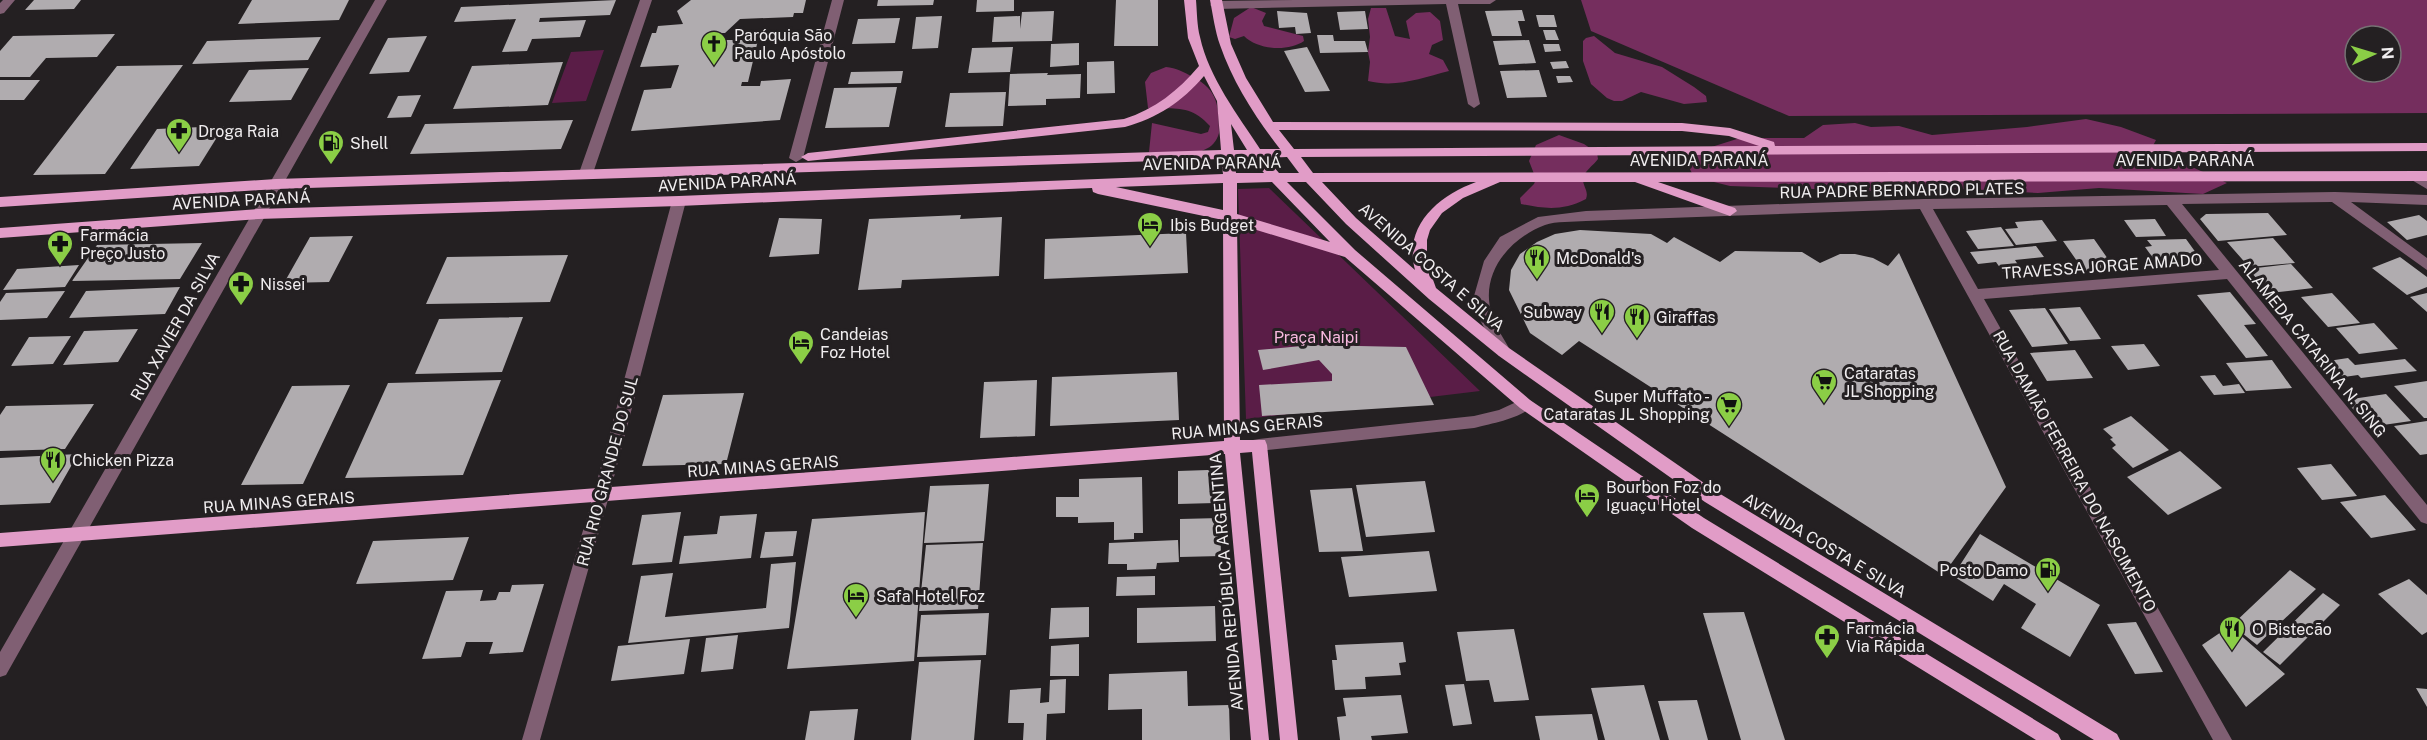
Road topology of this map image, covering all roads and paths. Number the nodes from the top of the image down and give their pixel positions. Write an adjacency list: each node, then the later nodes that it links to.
1 (9, 0): 9 (street)
2 (381, 0): 30 (street, RUA XAVIER DA SILVA)
3 (646, 0): 21 (street)
4 (838, 0): 19 (street)
5 (1190, 0): 10 (main road, AVENIDA REPÚBLICA ARGENTINA)
6 (1451, 0): 7 (street); 8 (street); 12 (street)
7 (1490, 0)
8 (1216, 2): 13 (main road)
9 (0, 10)
10 (1205, 66): 11 (main road, AVENIDA REPÚBLICA ARGENTINA); 19 (main road)
11 (1221, 98): 17 (main road, AVENIDA REPÚBLICA ARGENTINA); 18 (main road, AVENIDA REPÚBLICA ARGENTINA)
12 (1474, 104)
13 (1269, 126): 15 (main road); 16 (main road)
14 (2427, 147): 15 (main road, AVENIDA PARANÁ)
15 (1780, 149): 16 (main road, AVENIDA PARANÁ)
16 (1289, 153): 17 (main road, AVENIDA PARANÁ); 27 (main road, AVENIDA COSTA E SILVA)
17 (1256, 154): 18 (main road, AVENIDA PARANÁ); 26 (main road)
18 (1227, 156): 20 (main road, AVENIDA PARANÁ); 28 (main road, AVENIDA REPÚBLICA ARGENTINA)
19 (796, 158): 20 (main road)
20 (740, 168): 21 (main road, AVENIDA PARANÁ)
21 (586, 173): 30 (main road, AVENIDA PARANÁ)
22 (1505, 176): 23 (main road, AVENIDA PARANÁ); 27 (main road, AVENIDA PARANÁ); 46 (main road)
23 (1626, 176): 24 (main road, AVENIDA PARANÁ); 38 (main road)
24 (2412, 176): 25 (main road, AVENIDA PARANÁ); 31 (street)
25 (2427, 176)
26 (1275, 177): 27 (main road, AVENIDA PARANÁ); 28 (main road, AVENIDA PARANÁ); 42 (main road)
27 (1309, 177): 46 (main road, AVENIDA COSTA E SILVA)
28 (1230, 178): 29 (main road, AVENIDA PARANÁ); 40 (main road, AVENIDA REPÚBLICA ARGENTINA)
29 (1057, 183): 34 (main road, AVENIDA PARANÁ); 40 (main road)
30 (276, 184): 36 (main road, AVENIDA PARANÁ); 39 (street, RUA XAVIER DA SILVA)
31 (2427, 184)
32 (2335, 197): 33 (street, RUA PADRE BERNARDO PLATES); 35 (street, RUA PADRE BERNARDO PLATES); 43 (street)
33 (2427, 200)
34 (679, 201): 39 (main road, AVENIDA PARANÁ); 51 (street, RUA RIO GRANDE DO SUL)
35 (2172, 201): 37 (street, RUA PADRE BERNARDO PLATES); 44 (street, ALAMEDA CATARINA N. SING)
36 (0, 202)
37 (1924, 204): 38 (street, RUA PADRE BERNARDO PLATES); 45 (street, RUA DAMIÃO FERREIRA DO NASCIMENTO)
38 (1730, 211): 47 (street, RUA PADRE BERNARDO PLATES)
39 (258, 214): 41 (main road, AVENIDA PARANÁ); 53 (street, RUA XAVIER DA SILVA)
40 (1231, 216): 42 (main road); 50 (main road, AVENIDA REPÚBLICA ARGENTINA)
41 (0, 233)
42 (1350, 254): 48 (main road)
43 (2427, 265)
44 (2230, 274): 45 (street, TRAVESSA JORGE AMADO); 52 (street, ALAMEDA CATARINA N. SING)
45 (1976, 294): 61 (street, RUA DAMIÃO FERREIRA DO NASCIMENTO)
46 (1434, 295): 47 (main road, AVENIDA COSTA E SILVA)
47 (1504, 352): 60 (main road, AVENIDA COSTA E SILVA)
48 (1525, 404): 49 (street, RUA MINAS GERAIS); 59 (main road)
49 (1259, 445): 50 (main road, RUA MINAS GERAIS); 58 (main road)
50 (1232, 447): 51 (main road, RUA MINAS GERAIS); 57 (main road, AVENIDA REPÚBLICA ARGENTINA)
51 (601, 496): 53 (main road, RUA MINAS GERAIS); 56 (street, RUA RIO GRANDE DO SUL)
52 (2427, 518)
53 (77, 535): 54 (main road, RUA MINAS GERAIS); 55 (street, RUA XAVIER DA SILVA)
54 (0, 540)
55 (0, 669)
56 (531, 740)
57 (1260, 740)
58 (1289, 740)
59 (2052, 740)
60 (2111, 740)
61 (2223, 740)

